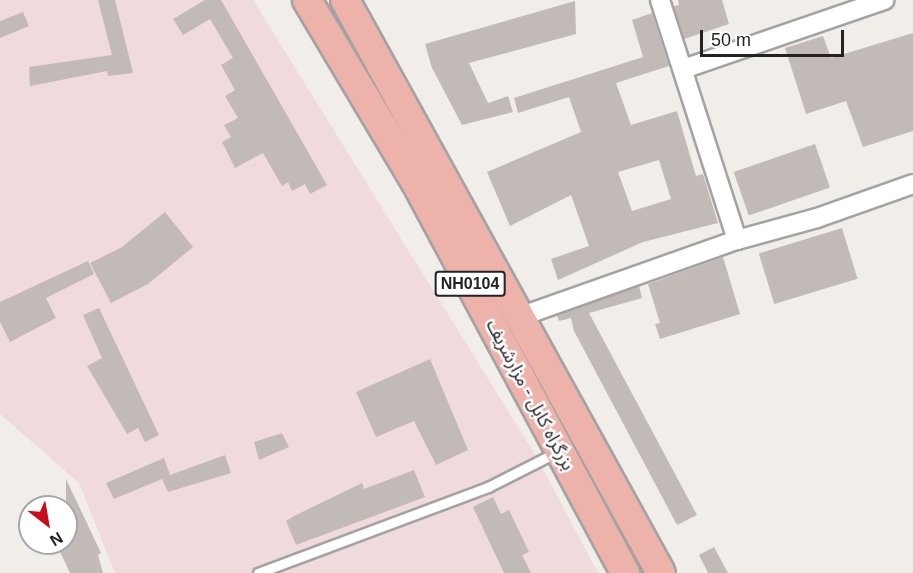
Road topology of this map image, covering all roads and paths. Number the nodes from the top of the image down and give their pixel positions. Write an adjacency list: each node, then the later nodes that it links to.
1 (307, 0): 6 (highway, بزرگراه کابل - مزارشریف / NH0104)
2 (345, 0): 5 (highway, بزرگراه کابل - مزارشریف / NH0104)
3 (660, 0): 7 (street)
4 (885, 0): 7 (street)
5 (360, 27): 6 (highway); 10 (highway, بزرگراه کابل - مزارشریف / NH0104)
6 (332, 43): 12 (highway, بزرگراه کابل - مزارشریف / NH0104)
7 (683, 69): 9 (street)
8 (913, 184): 9 (street)
9 (737, 240): 10 (street)
10 (522, 316): 11 (highway, بزرگراه کابل - مزارشریف / NH0104)
11 (587, 437): 12 (highway); 15 (highway, بزرگراه کابل - مزارشریف / NH0104)
12 (560, 451): 13 (lane); 14 (highway, بزرگراه کابل - مزارشریف / NH0104)
13 (258, 573)
14 (625, 573)
15 (662, 573)

